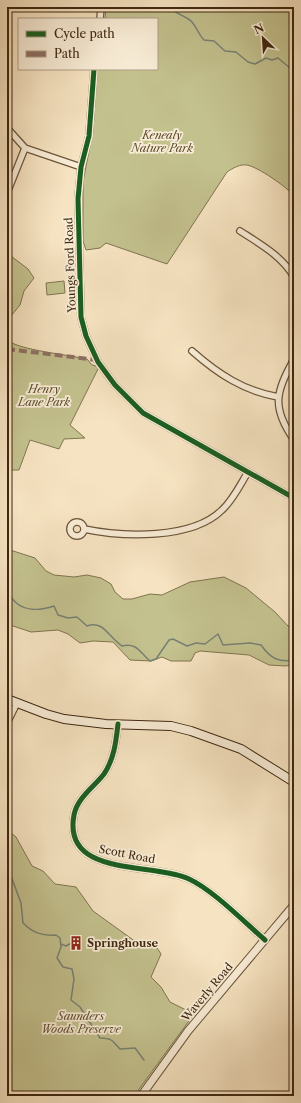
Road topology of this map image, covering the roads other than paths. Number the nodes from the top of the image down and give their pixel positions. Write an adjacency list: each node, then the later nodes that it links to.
1 (102, 7): 2 (street)
2 (100, 18)
3 (94, 70): 6 (street, Youngs Ford Road)
4 (7, 128): 5 (street)
5 (26, 148): 6 (street); 7 (street)
6 (81, 167): 14 (street, Youngs Ford Road)
7 (7, 193)
8 (240, 231): 9 (street)
9 (294, 277)
10 (192, 351): 12 (street)
11 (294, 359): 12 (street)
12 (278, 397): 13 (street)
13 (294, 440)
14 (248, 472): 15 (street, Youngs Ford Road); 16 (street)
15 (294, 498)
16 (84, 529)
17 (7, 699): 18 (main road)
18 (17, 703): 19 (street); 20 (main road)
19 (7, 723)
20 (118, 724): 21 (main road); 23 (street, Scott Road)
21 (294, 782)
22 (294, 905): 23 (street, Waverly Road)
23 (265, 940): 24 (street, Waverly Road)
24 (141, 1096)

